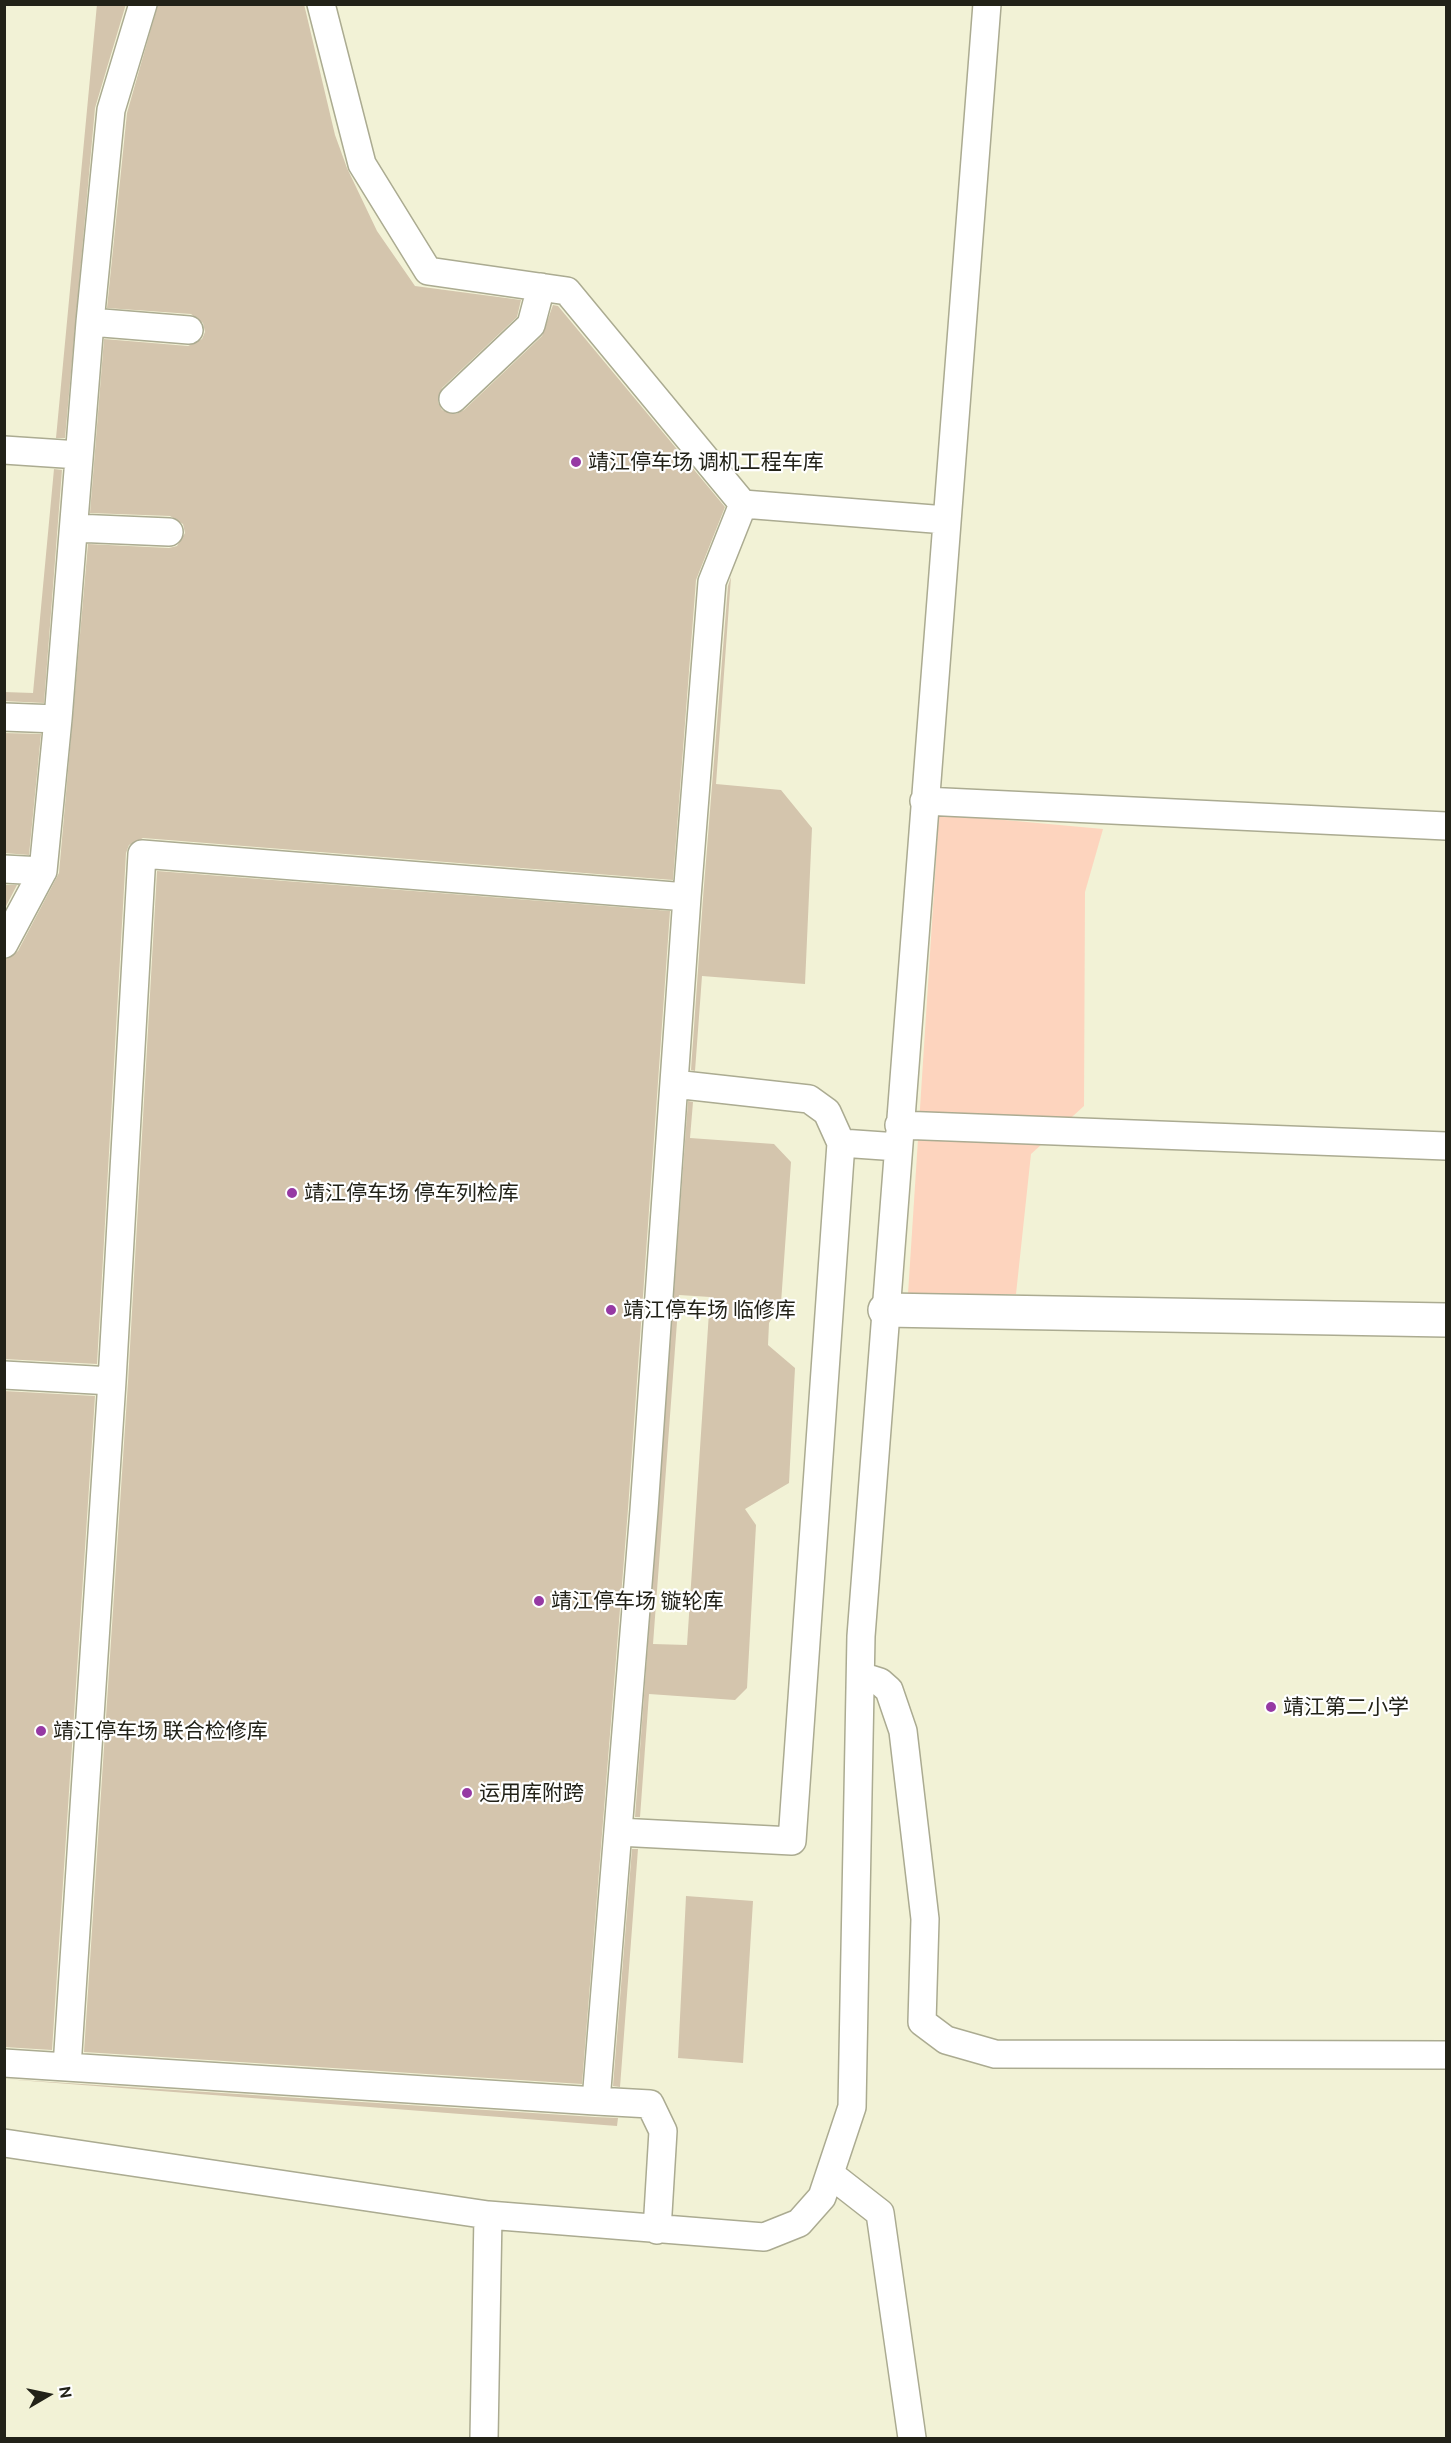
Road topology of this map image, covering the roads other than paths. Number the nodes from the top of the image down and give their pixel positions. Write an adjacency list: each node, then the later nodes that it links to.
1 (143, 4): 5 (street)
2 (321, 4): 4 (street)
3 (987, 4): 11 (street)
4 (541, 287): 7 (street); 10 (street)
5 (90, 322): 6 (street); 9 (street)
6 (189, 330)
7 (453, 399)
8 (4, 450): 9 (street)
9 (79, 454): 12 (street)
10 (742, 504): 11 (street); 20 (street)
11 (946, 520): 16 (street)
12 (74, 528): 13 (street); 15 (street)
13 (169, 532)
14 (4, 717): 15 (street)
15 (58, 719): 19 (street)
16 (924, 801): 17 (street); 23 (street)
17 (1446, 826)
18 (4, 869): 19 (street)
19 (43, 871): 21 (street)
20 (687, 897): 22 (street); 29 (street)
21 (4, 944)
22 (674, 1084): 24 (street); 31 (street)
23 (898, 1136): 24 (street); 25 (street); 26 (street)
24 (841, 1143): 31 (street)
25 (1446, 1146)
26 (885, 1310): 27 (main road); 30 (street)
27 (1446, 1320)
28 (4, 1375): 29 (street)
29 (112, 1382): 34 (street)
30 (861, 1676): 32 (street); 37 (street)
31 (618, 1832): 35 (street)
32 (1446, 2055)
33 (4, 2063): 34 (street)
34 (67, 2067): 35 (street)
35 (596, 2101): 39 (street)
36 (4, 2143): 38 (street)
37 (830, 2174): 39 (street); 41 (street)
38 (488, 2215): 39 (street); 40 (street)
39 (657, 2230)
40 (484, 2439)
41 (912, 2439)

